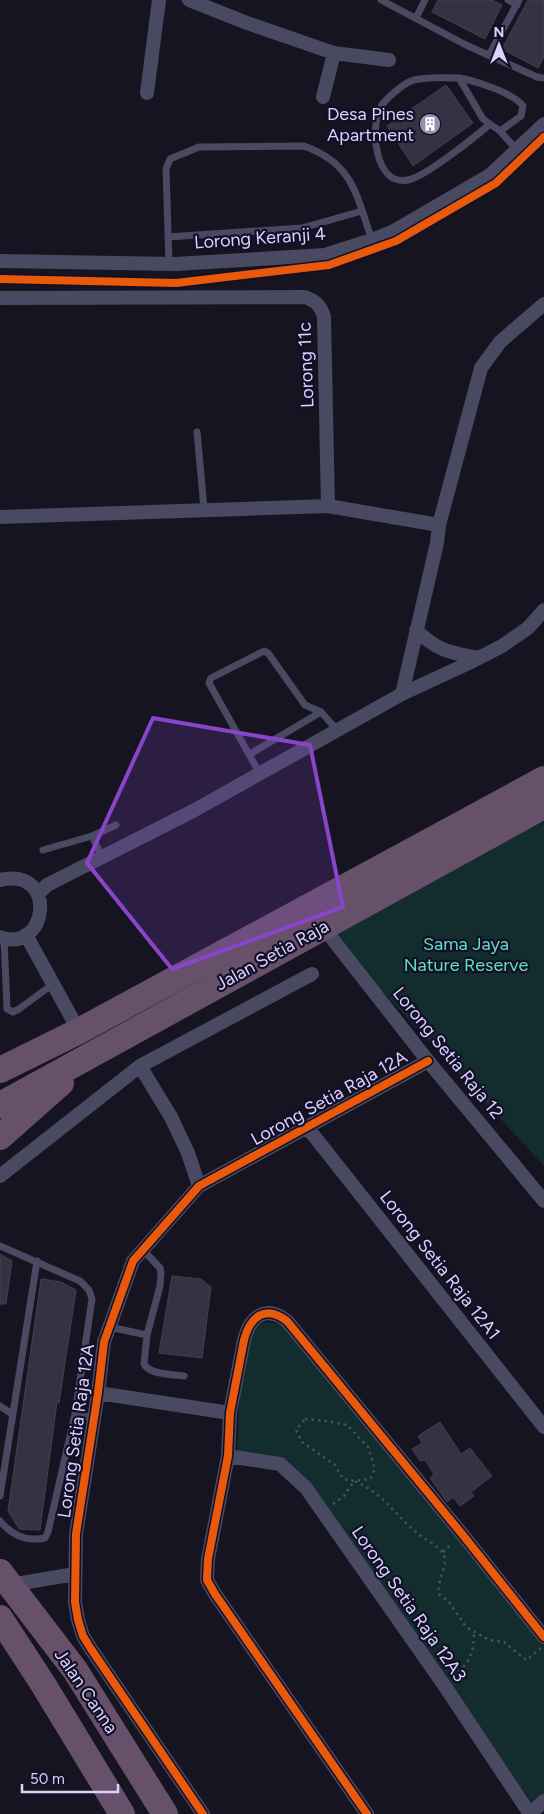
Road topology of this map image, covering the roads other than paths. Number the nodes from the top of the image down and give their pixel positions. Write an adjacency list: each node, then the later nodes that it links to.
1 (159, 0): 13 (street)
2 (189, 0): 8 (street)
3 (381, 0): 7 (lane)
4 (425, 0): 7 (lane)
5 (508, 0): 6 (lane)
6 (518, 2): 9 (lane)
7 (416, 18): 9 (lane)
8 (334, 53): 10 (street); 14 (street)
9 (489, 55): 12 (lane)
10 (389, 60)
11 (459, 78): 15 (lane); 15 (lane); 17 (lane)
12 (544, 78)
13 (147, 93)
14 (323, 97)
15 (490, 124): 17 (lane)
16 (544, 124): 18 (street, Lorong Keranji 4)
17 (500, 131): 18 (lane)
18 (517, 150): 21 (street, Lorong Keranji 4)
19 (362, 211): 20 (lane); 20 (lane); 21 (lane)
20 (168, 237): 23 (lane)
21 (372, 240): 23 (street, Lorong Keranji 4)
22 (0, 262): 23 (street, Lorong Keranji 4)
23 (169, 264)
24 (0, 298): 27 (street, Lorong 11c)
25 (544, 304): 30 (street)
26 (197, 432): 28 (lane)
27 (328, 506): 28 (street); 30 (street)
28 (204, 509): 29 (street)
29 (0, 517)
30 (439, 526): 32 (street)
31 (544, 610): 33 (street)
32 (416, 630): 33 (street); 34 (street)
33 (479, 658): 34 (street)
34 (402, 694): 36 (street)
35 (321, 712): 36 (lane); 37 (lane); 37 (lane)
36 (338, 730): 38 (street)
37 (250, 754): 38 (lane)
38 (260, 774): 44 (street)
39 (544, 779): 52 (highway, Jalan Setia Raja)
40 (544, 806): 47 (highway, Jalan Setia Raja)
41 (116, 825): 42 (lane)
42 (92, 836): 43 (lane); 44 (lane)
43 (43, 850)
44 (102, 857): 46 (street)
45 (0, 880): 46 (street)
46 (38, 894): 48 (street)
47 (323, 927): 53 (highway, Jalan Setia Raja); 54 (street, Lorong Setia Raja 12)
48 (26, 935): 49 (street); 51 (street)
49 (2, 938): 51 (lane)
50 (312, 974): 55 (street)
51 (53, 984): 52 (street)
52 (79, 1031): 56 (highway, Jalan Setia Raja)
53 (93, 1054): 57 (highway, Jalan Setia Raja); 59 (highway)
54 (428, 1061): 58 (street, Lorong Setia Raja 12A); 62 (street, Lorong Setia Raja 12)
55 (140, 1066): 60 (street); 61 (street)
56 (0, 1070)
57 (0, 1105)
58 (307, 1127): 61 (street, Lorong Setia Raja 12A); 75 (street, Lorong Setia Raja 12A1)
59 (0, 1138)
60 (0, 1176)
61 (199, 1186): 64 (street, Lorong Setia Raja 12A)
62 (544, 1201)
63 (0, 1246): 65 (lane)
64 (143, 1250): 66 (street, Lorong Setia Raja 12A); 67 (lane)
65 (37, 1261): 72 (lane); 73 (lane)
66 (109, 1327): 67 (lane); 69 (street, Lorong Setia Raja 12A)
67 (147, 1335): 68 (lane)
68 (184, 1376)
69 (98, 1393): 71 (street); 74 (street, Lorong Setia Raja 12A)
70 (0, 1406): 72 (lane)
71 (230, 1413): 76 (street); 82 (street)
72 (12, 1414): 77 (lane)
73 (75, 1414): 74 (lane); 78 (lane)
74 (94, 1418): 79 (street, Lorong Setia Raja 12A)
75 (544, 1427)
76 (228, 1456): 87 (street); 88 (street, Lorong Setia Raja 12A3)
77 (0, 1496)
78 (0, 1521)
79 (75, 1574): 80 (street); 86 (street, Lorong Setia Raja 12A)
80 (5, 1579): 85 (highway, Jalan Canna)
81 (0, 1618): 84 (highway, Jalan Canna)
82 (544, 1638)
83 (544, 1801): 88 (street)
84 (122, 1814)
85 (165, 1814)
86 (203, 1814)
87 (367, 1814)
88 (530, 1814)

